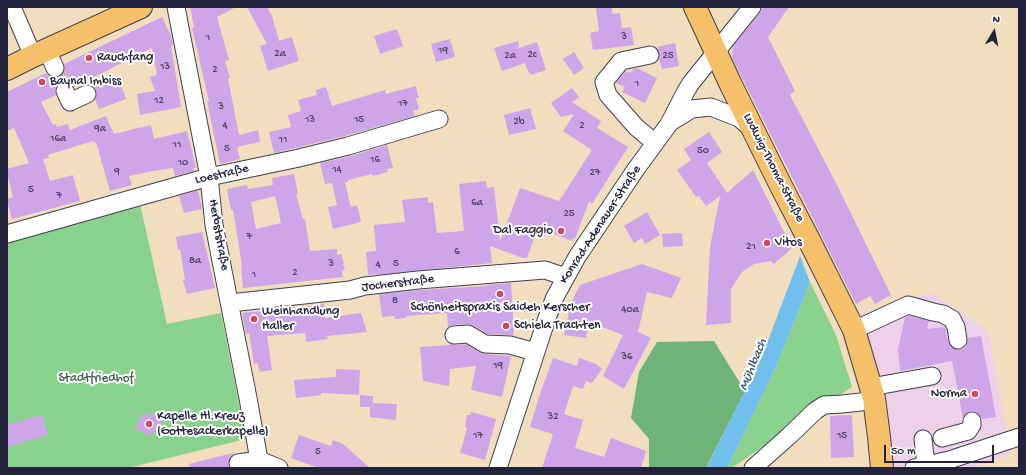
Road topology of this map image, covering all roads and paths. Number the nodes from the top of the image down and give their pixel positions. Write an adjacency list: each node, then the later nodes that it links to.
1 (12, 7): 8 (street)
2 (141, 7): 8 (main road)
3 (176, 7): 16 (street, Herbststraße)
4 (695, 7): 6 (main road, Ludwig-Thoma-Straße)
5 (752, 7): 6 (street, Konrad-Adenauer-Straße)
6 (715, 53): 13 (street, Konrad-Adenauer-Straße); 14 (main road, Ludwig-Thoma-Straße)
7 (650, 55): 15 (street)
8 (45, 58): 9 (main road)
9 (7, 69)
10 (65, 91): 11 (street)
11 (87, 94)
12 (438, 119): 16 (street, Loestraße)
13 (669, 124): 14 (street, Konrad-Adenauer-Straße); 15 (street, Konrad-Adenauer-Straße)
14 (754, 130): 20 (main road, Ludwig-Thoma-Straße)
15 (655, 143): 18 (street, Konrad-Adenauer-Straße)
16 (208, 177): 17 (street, Loestraße); 19 (street, Herbststraße)
17 (7, 234)
18 (566, 277): 19 (street, Jocherstraße); 23 (street, Konrad-Adenauer-Straße)
19 (230, 303): 30 (street, Herbststraße)
20 (854, 330): 22 (street); 25 (main road, Ludwig-Thoma-Straße)
21 (454, 335): 23 (street)
22 (958, 340)
23 (535, 352): 34 (street, Konrad-Adenauer-Straße)
24 (932, 376): 25 (street)
25 (873, 392): 35 (street); 36 (main road, Ludwig-Thoma-Straße)
26 (972, 421): 28 (street)
27 (1019, 437): 32 (street)
28 (942, 438)
29 (923, 439): 32 (street)
30 (259, 460): 31 (street); 33 (street)
31 (238, 463)
32 (920, 466)
33 (280, 468)
34 (498, 468)
35 (753, 468)
36 (882, 468)

